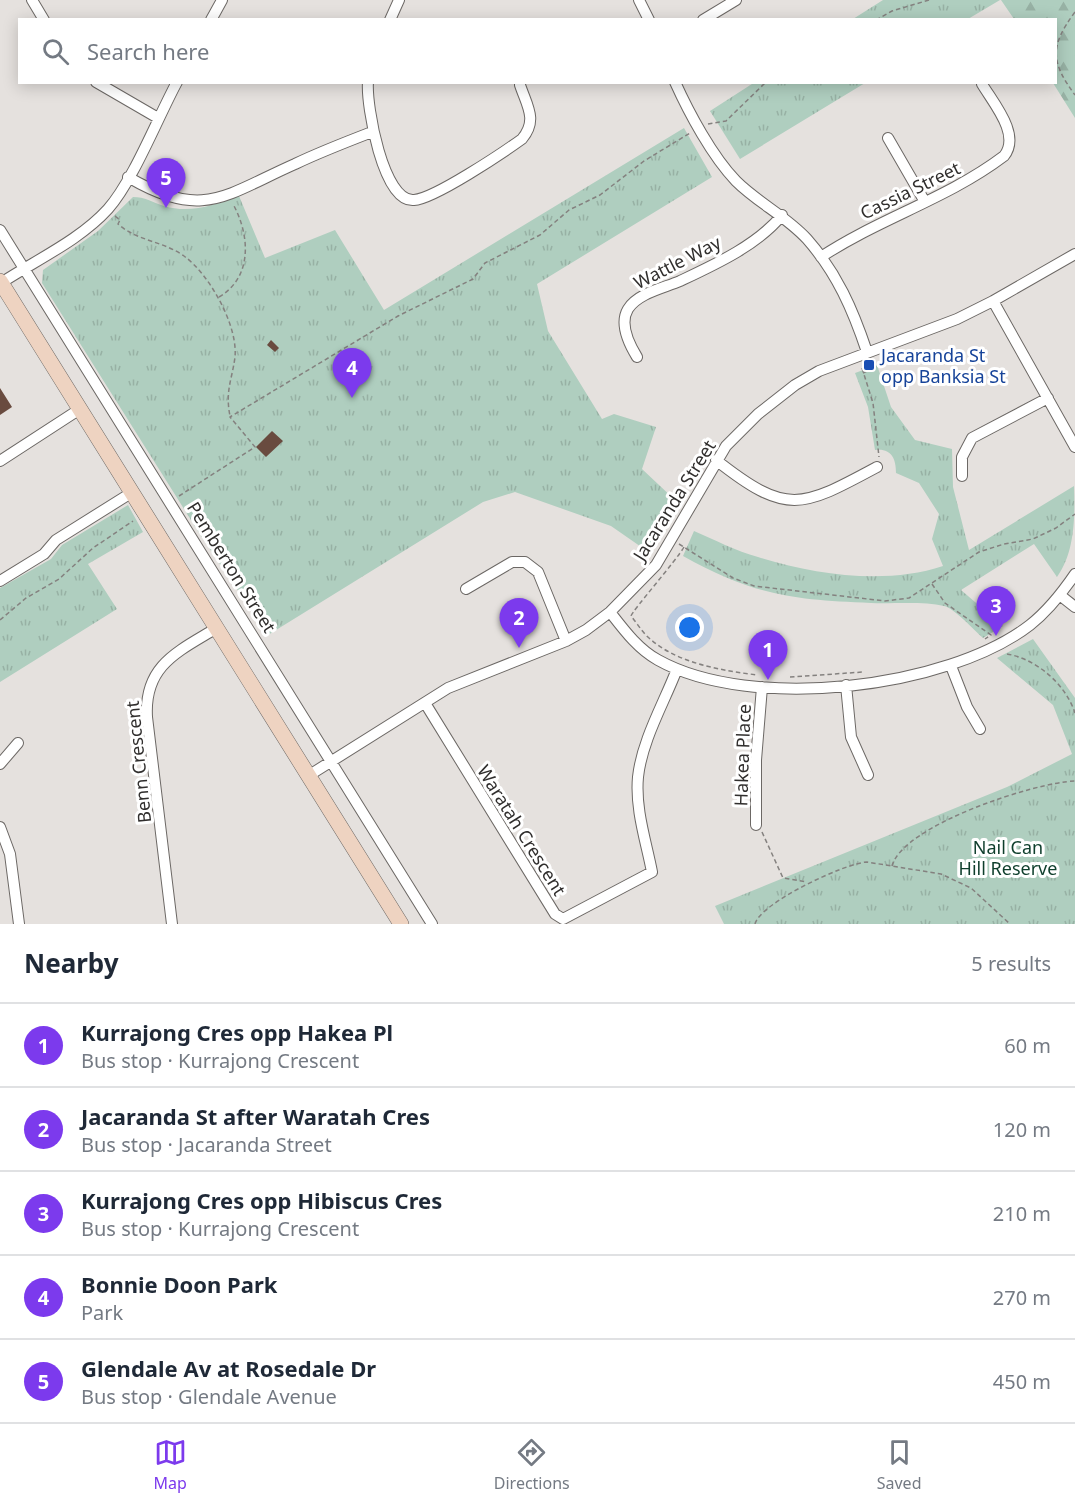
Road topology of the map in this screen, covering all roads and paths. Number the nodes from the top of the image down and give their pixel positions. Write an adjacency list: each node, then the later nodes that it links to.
1 (32, 0): 8 (street)
2 (222, 0): 9 (street)
3 (399, 0): 10 (street)
4 (639, 0): 11 (street)
5 (736, 0): 12 (street)
6 (929, 0): 13 (path)
7 (1075, 12): 14 (path)
8 (43, 18)
9 (212, 18)
10 (391, 18)
11 (648, 18)
12 (706, 18)
13 (880, 18)
14 (1057, 44)
15 (1057, 67): 23 (path)
16 (99, 84): 24 (street)
17 (176, 84): 24 (street)
18 (368, 84): 26 (street)
19 (676, 84): 25 (street)
20 (764, 84): 25 (path)
21 (982, 84): 30 (street, Cassia Street)
22 (520, 85): 26 (street)
23 (1075, 95)
24 (158, 118): 28 (street)
25 (700, 127): 32 (street); 47 (path)
26 (372, 132): 29 (street)
27 (888, 138): 30 (street)
28 (128, 177): 29 (street); 31 (street)
29 (232, 194): 38 (path)
30 (925, 202): 35 (street, Cassia Street)
31 (108, 208): 36 (street); 38 (path)
32 (782, 215): 35 (street); 41 (street, Wattle Way)
33 (0, 230): 36 (street, Pemberton Street)
34 (1075, 254): 39 (street, Jacaranda Street)
35 (821, 257): 40 (street)
36 (24, 268): 37 (street); 54 (street, Pemberton Street)
37 (1, 282): 46 (main road)
38 (218, 298): 47 (path)
39 (993, 301): 40 (street, Jacaranda Street); 45 (street)
40 (867, 352): 49 (street, Jacaranda Street)
41 (637, 357)
42 (862, 367): 44 (path)
43 (873, 368): 44 (path)
44 (862, 373): 51 (path)
45 (1048, 398): 48 (street); 52 (street)
46 (80, 409): 50 (street); 53 (main road)
47 (230, 417): 54 (path)
48 (1075, 447)
49 (716, 460): 51 (street); 57 (street, Jacaranda Street)
50 (0, 461)
51 (877, 467)
52 (962, 476)
53 (131, 493): 60 (street); 67 (main road)
54 (168, 501): 82 (street, Pemberton Street)
55 (1075, 514): 61 (path)
56 (139, 518): 66 (path)
57 (673, 540): 58 (path); 65 (street, Jacaranda Street)
58 (684, 547): 61 (path); 74 (path)
59 (1075, 574): 63 (street)
60 (0, 581)
61 (932, 584): 69 (path)
62 (466, 589): 68 (street)
63 (1061, 596): 64 (street); 71 (street)
64 (1075, 607)
65 (610, 612): 68 (street, Jacaranda Street); 72 (street)
66 (0, 620)
67 (215, 629): 85 (main road); 92 (street, Benn Crescent)
68 (566, 640): 78 (street, Jacaranda Street)
69 (983, 640)
70 (1007, 654): 79 (path)
71 (951, 666): 76 (street); 80 (street)
72 (677, 669): 77 (street); 78 (street, Waratah Crescent)
73 (870, 672): 75 (path)
74 (762, 675)
75 (782, 678)
76 (846, 685): 77 (street); 84 (street)
77 (762, 687): 87 (street, Hakea Place)
78 (425, 703): 82 (street, Jacaranda Street)
79 (1075, 713)
80 (980, 729)
81 (18, 743): 83 (street)
82 (331, 761): 85 (street, Jacaranda Street); 94 (street, Pemberton Street)
83 (0, 764)
84 (868, 775)
85 (308, 776): 93 (main road)
86 (1075, 781): 89 (path)
87 (756, 825): 90 (path)
88 (0, 827): 91 (street)
89 (892, 866): 90 (path); 96 (path)
90 (808, 882): 95 (path)
91 (18, 924)
92 (172, 924)
93 (401, 924)
94 (432, 924)
95 (754, 924)
96 (1010, 924)

